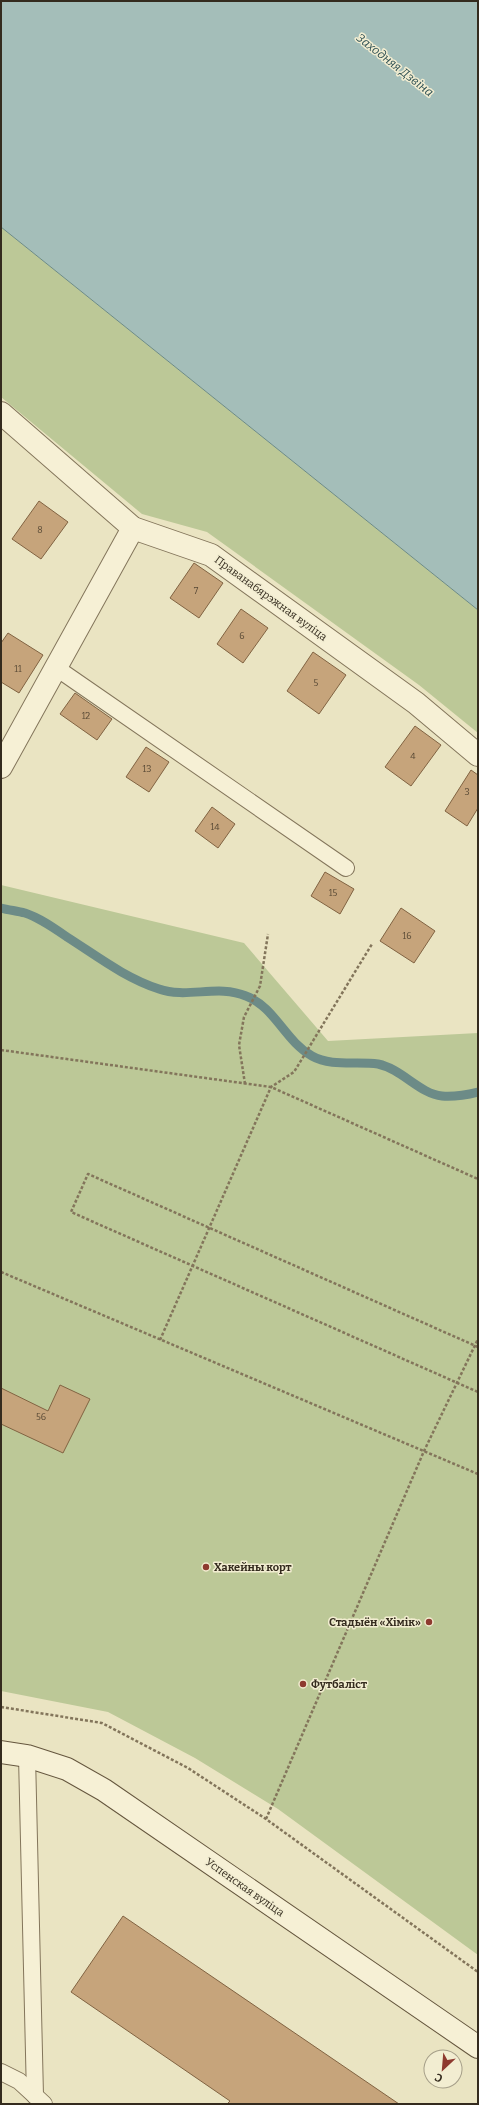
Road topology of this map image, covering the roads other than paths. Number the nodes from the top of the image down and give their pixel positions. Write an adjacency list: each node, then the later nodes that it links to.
1 (1, 413): 2 (street, Праванабярэжная вуліца)
2 (133, 528): 3 (street); 4 (street, Праванабярэжная вуліца)
3 (55, 667): 5 (street); 6 (lane)
4 (478, 755)
5 (1, 767)
6 (346, 868)
7 (1, 1752): 8 (street, Успенская вуліца)
8 (28, 1756): 9 (street, Успенская вуліца); 11 (lane)
9 (478, 2047)
10 (1, 2072): 11 (lane)
11 (40, 2100)

